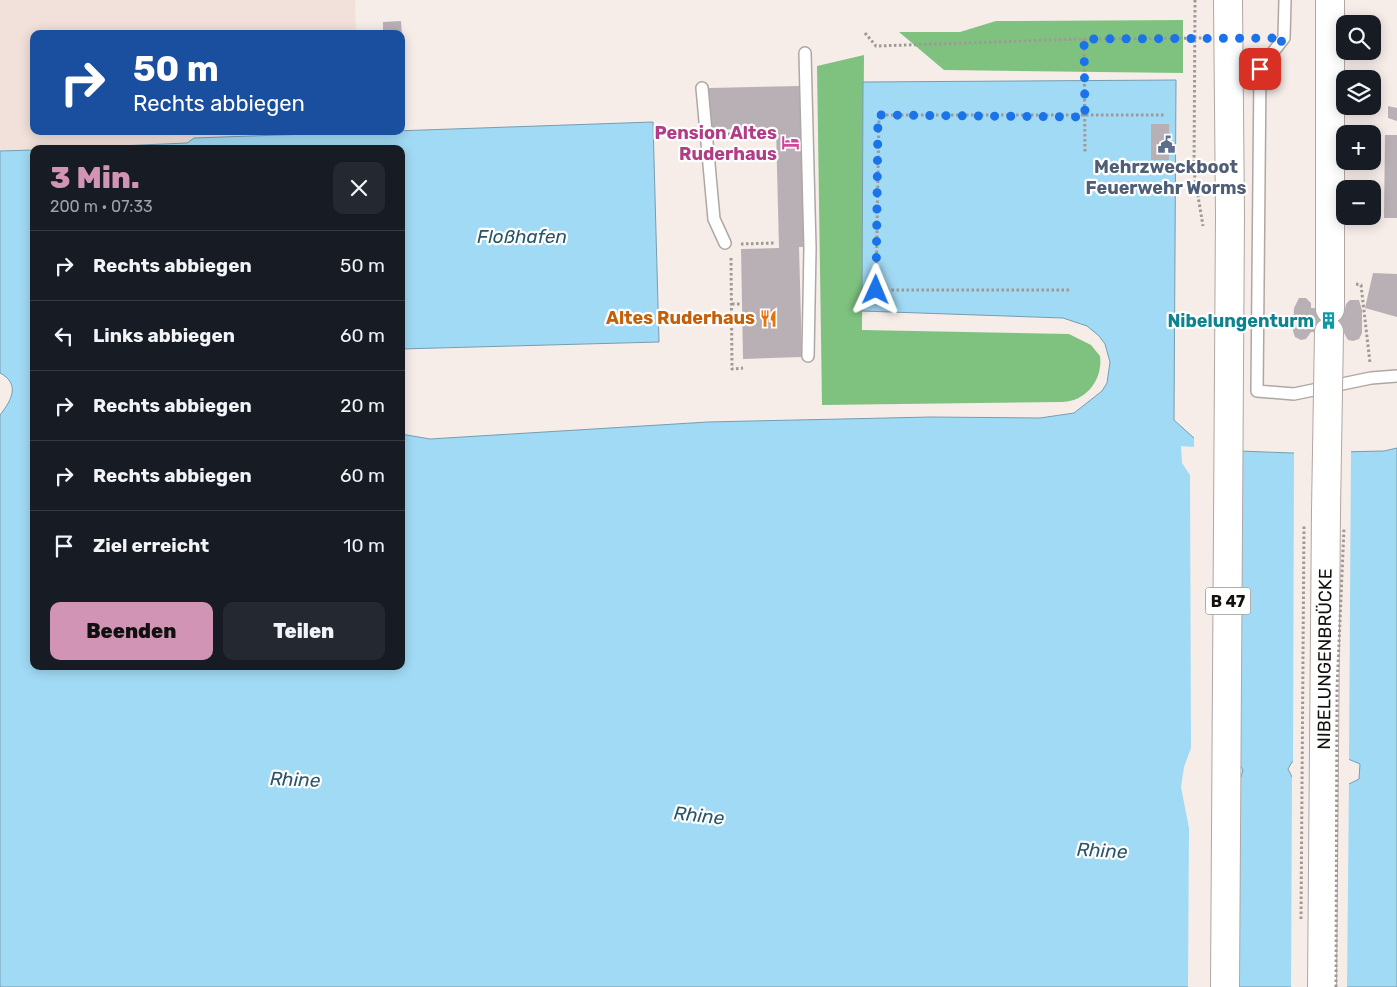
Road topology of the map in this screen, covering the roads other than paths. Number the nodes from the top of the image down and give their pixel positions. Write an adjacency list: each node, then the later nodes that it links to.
1 (1228, 0): 9 (highway, B 47, bridge)
2 (1285, 0): 8 (lane)
3 (1330, 0): 10 (highway, NIBELUNGENBRÜCKE, bridge)
4 (805, 53): 7 (lane)
5 (702, 88): 6 (lane)
6 (725, 243)
7 (808, 356)
8 (1397, 376)
9 (1225, 987)
10 (1322, 987)

